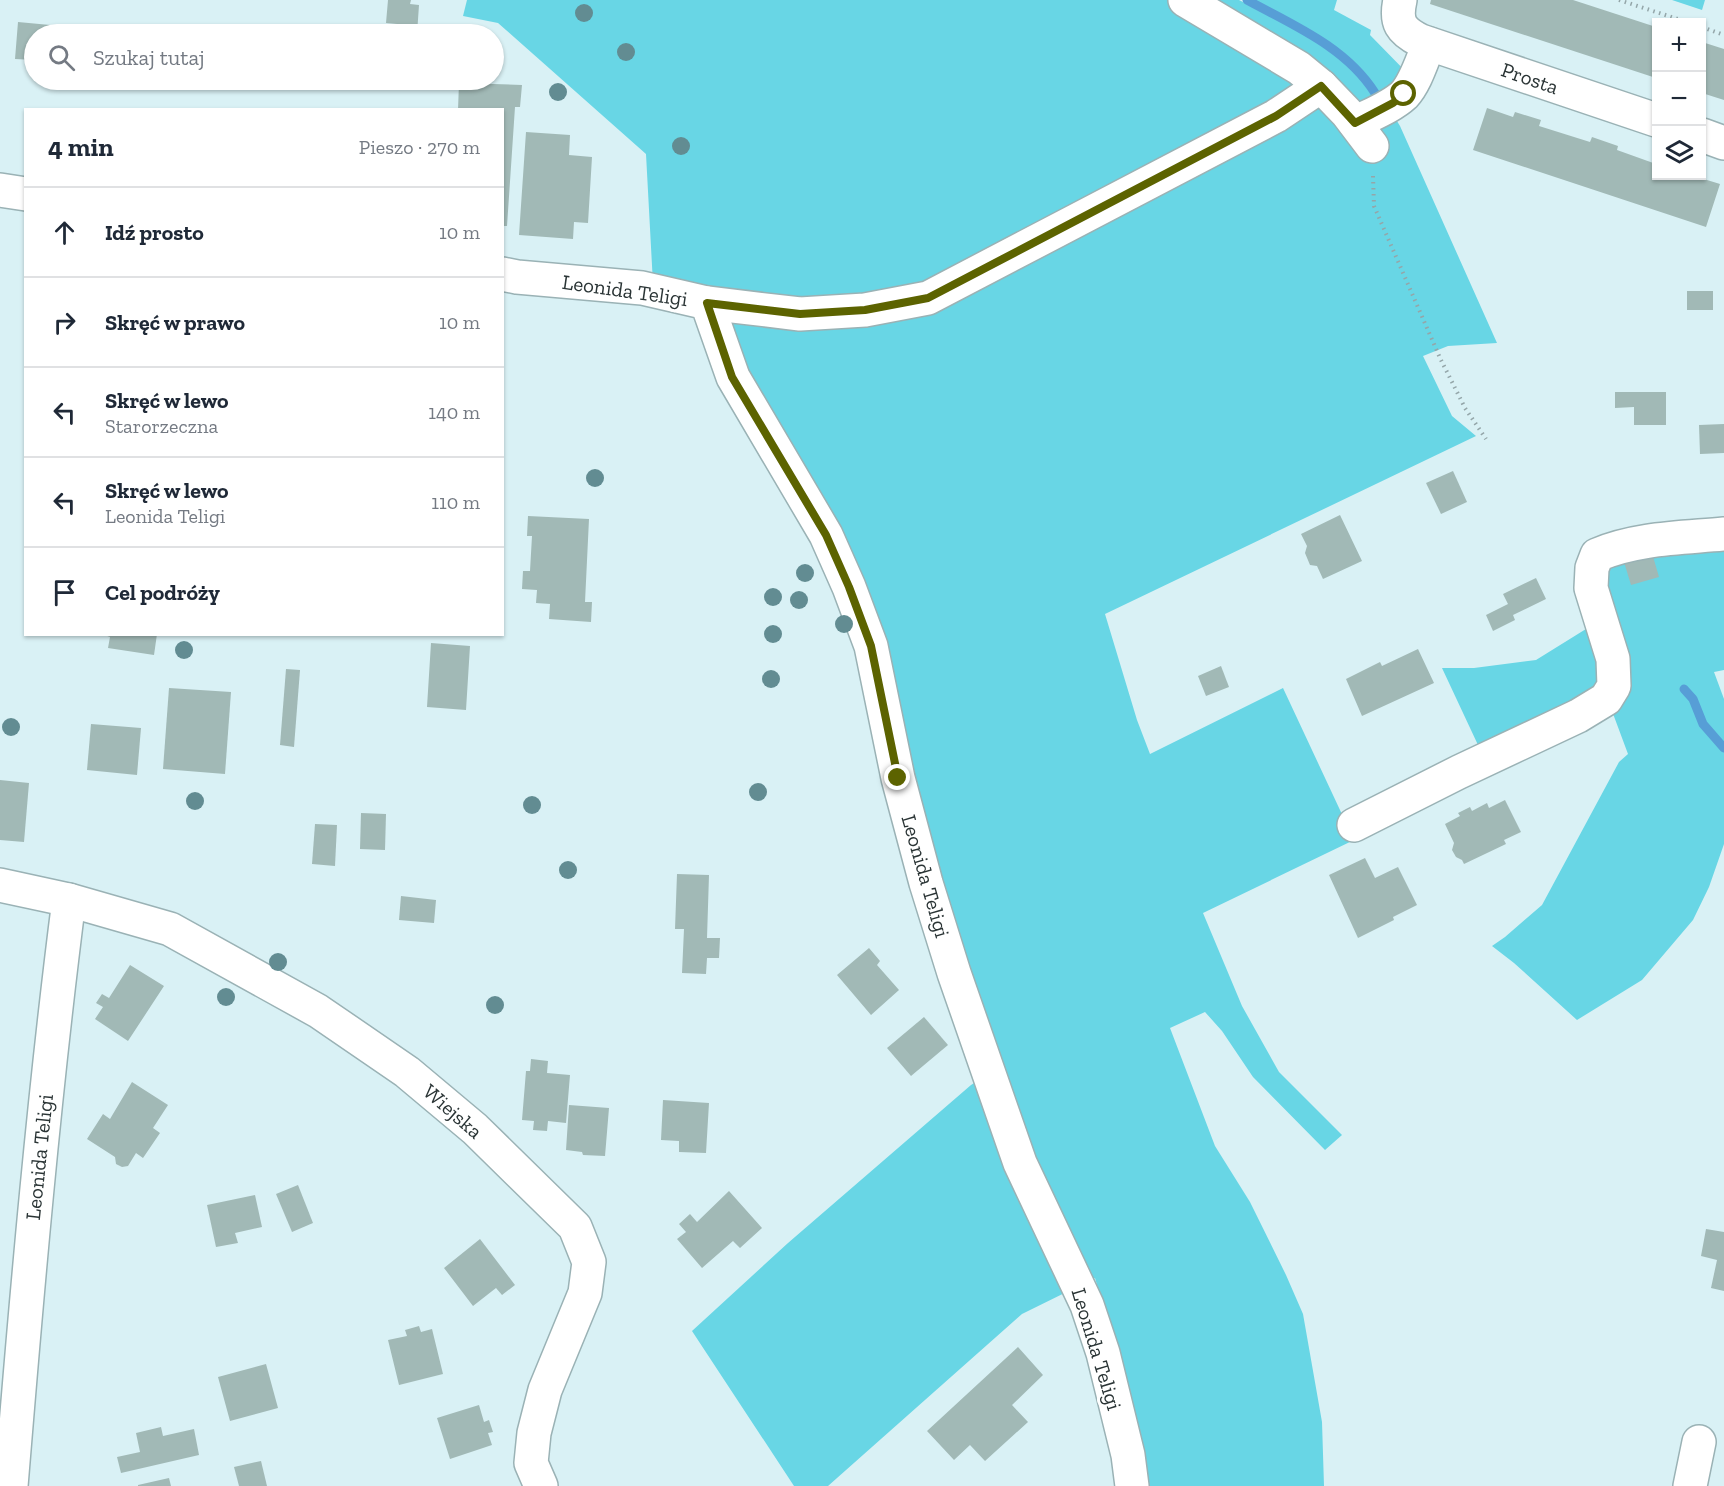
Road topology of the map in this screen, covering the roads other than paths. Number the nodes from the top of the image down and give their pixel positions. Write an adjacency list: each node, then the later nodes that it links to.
1 (1185, 0): 4 (street)
2 (1400, 0): 3 (street)
3 (1417, 38): 4 (street); 5 (street, Prosta)
4 (1321, 86): 11 (street)
5 (1652, 119)
6 (1706, 137): 7 (street)
7 (1724, 143)
8 (0, 190): 9 (street)
9 (24, 194)
10 (504, 274): 11 (street, Leonida Teligi)
11 (707, 303): 19 (street, Leonida Teligi)
12 (1724, 534): 13 (street)
13 (1354, 825)
14 (0, 885): 15 (street)
15 (69, 900): 17 (street, Leonida Teligi); 18 (street, Wiejska)
16 (1699, 1442): 20 (street)
17 (11, 1486)
18 (541, 1486)
19 (1132, 1486)
20 (1690, 1486)

